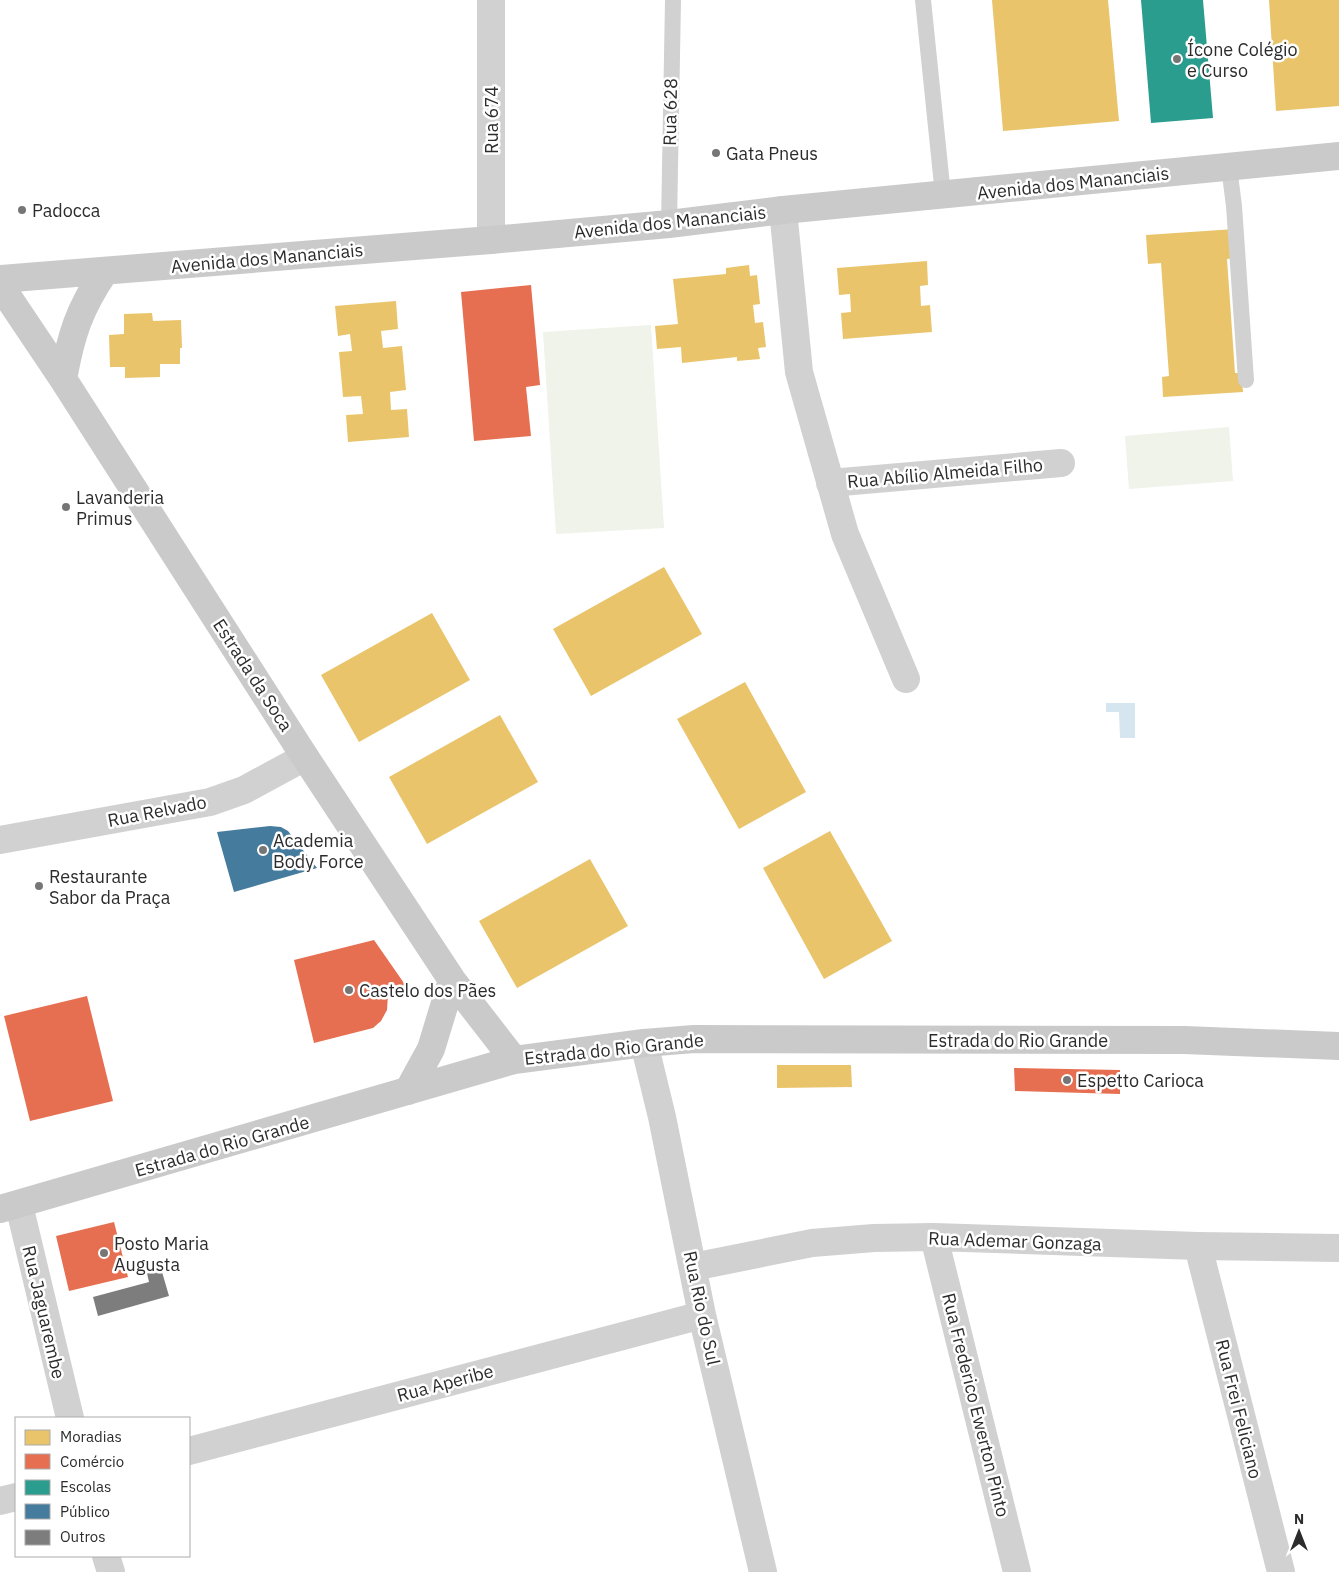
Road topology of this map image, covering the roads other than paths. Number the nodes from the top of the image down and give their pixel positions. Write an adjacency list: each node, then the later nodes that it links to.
1 (491, 0): 9 (street, Rua 674)
2 (673, 0): 8 (lane, Rua 628)
3 (923, 0): 6 (lane)
4 (1339, 156): 5 (street, Avenida dos Mananciais)
5 (1229, 167): 6 (street, Avenida dos Mananciais); 14 (lane)
6 (943, 195): 7 (street, Avenida dos Mananciais)
7 (783, 210): 8 (street, Avenida dos Mananciais); 16 (street)
8 (669, 224): 9 (street, Avenida dos Mananciais)
9 (492, 240): 10 (street, Avenida dos Mananciais)
10 (105, 271): 11 (street, Avenida dos Mananciais); 13 (street)
11 (0, 279)
12 (0, 285): 13 (street, Estrada da Soca)
13 (63, 379): 18 (street, Estrada da Soca)
14 (1246, 380)
15 (1061, 463): 16 (street, Rua Abílio Almeida Filho)
16 (830, 482): 17 (street)
17 (906, 679)
18 (305, 758): 19 (street, Rua Relvado); 20 (street, Estrada da Soca)
19 (1, 838)
20 (452, 980): 23 (street, Estrada da Soca); 24 (street)
21 (644, 1043): 22 (street, Estrada do Rio Grande); 23 (street, Estrada do Rio Grande); 29 (street, Rua Rio do Sul)
22 (1339, 1046)
23 (514, 1060): 24 (street, Estrada do Rio Grande)
24 (408, 1091): 25 (street, Estrada do Rio Grande)
25 (9, 1207): 31 (street, Rua Jaguarembe)
26 (934, 1238): 27 (street, Rua Ademar Gonzaga); 29 (street, Rua Ademar Gonzaga); 38 (street, Rua Frederico Ewerton Pinto)
27 (1198, 1246): 28 (street, Rua Ademar Gonzaga); 39 (street, Rua Frei Feliciano)
28 (1339, 1248)
29 (693, 1267): 30 (street, Rua Rio do Sul)
30 (702, 1315): 32 (street, Rua Aperibe); 36 (street, Rua Rio do Sul)
31 (70, 1417)
32 (190, 1451)
33 (15, 1497): 34 (street)
34 (0, 1501)
35 (106, 1557): 37 (street)
36 (757, 1570)
37 (111, 1572)
38 (1017, 1572)
39 (1281, 1572)

